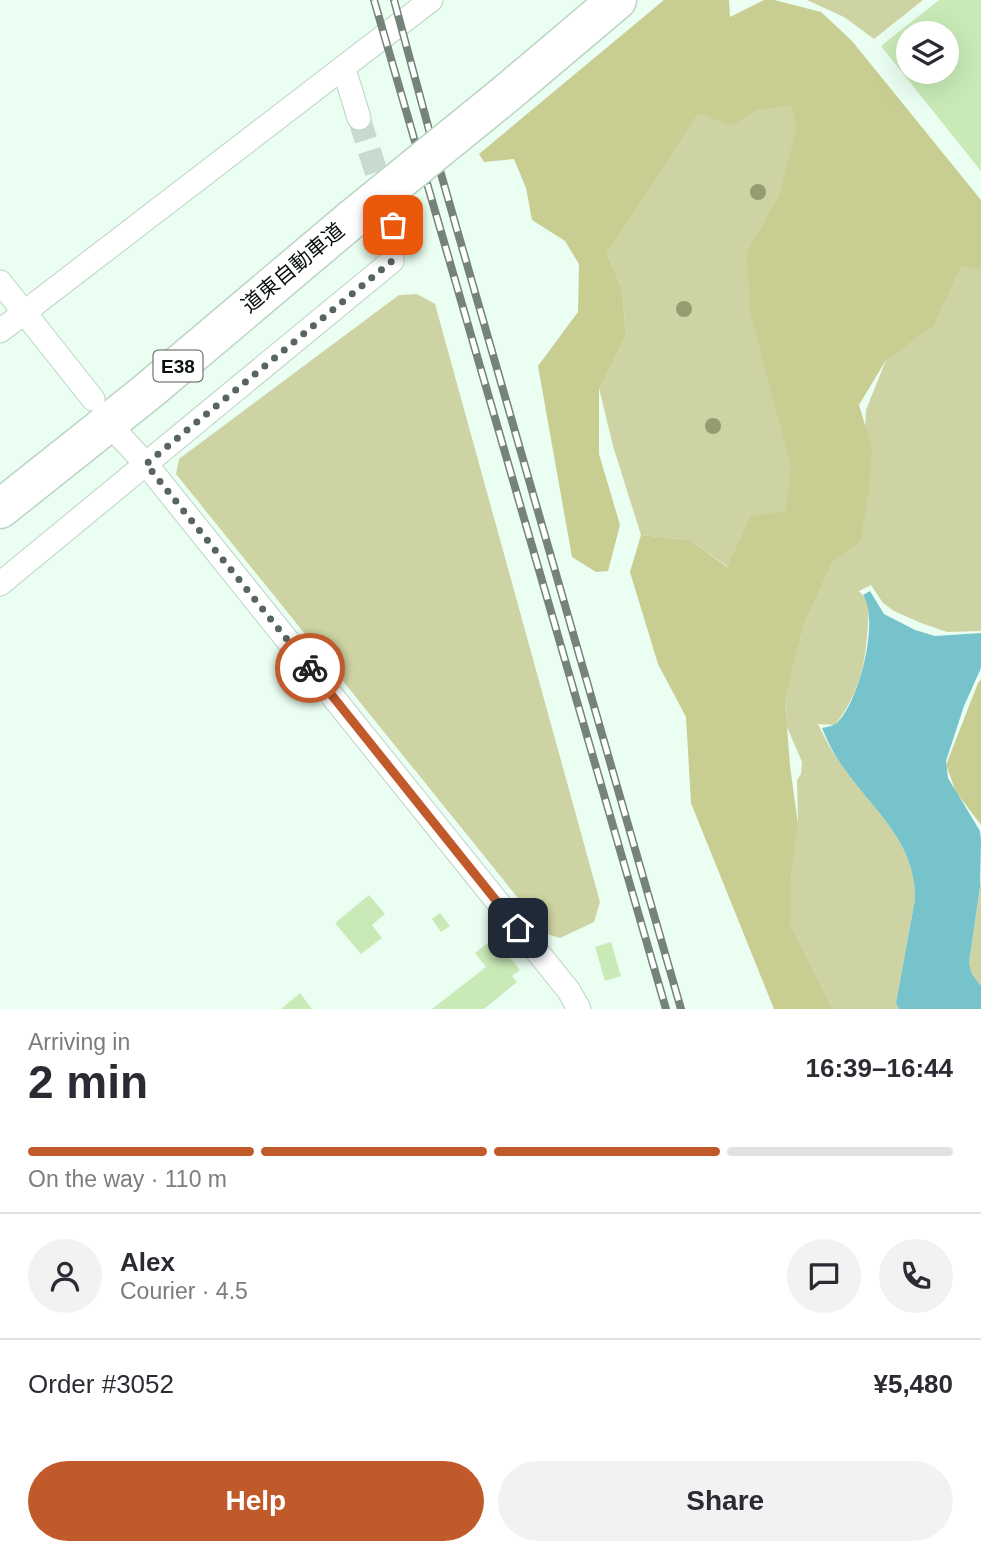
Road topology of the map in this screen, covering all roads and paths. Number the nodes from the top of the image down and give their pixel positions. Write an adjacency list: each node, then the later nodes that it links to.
1 (431, 0): 3 (street)
2 (617, 0): 12 (highway, 道東自動車道 / E38, bridge)
3 (344, 69): 4 (street); 7 (street)
4 (359, 118)
5 (393, 225): 11 (street)
6 (0, 282): 7 (street)
7 (23, 311): 8 (street); 9 (street)
8 (0, 331)
9 (93, 399)
10 (120, 436): 11 (street)
11 (146, 464): 13 (street); 14 (street)
12 (0, 509)
13 (0, 584)
14 (579, 1009)

